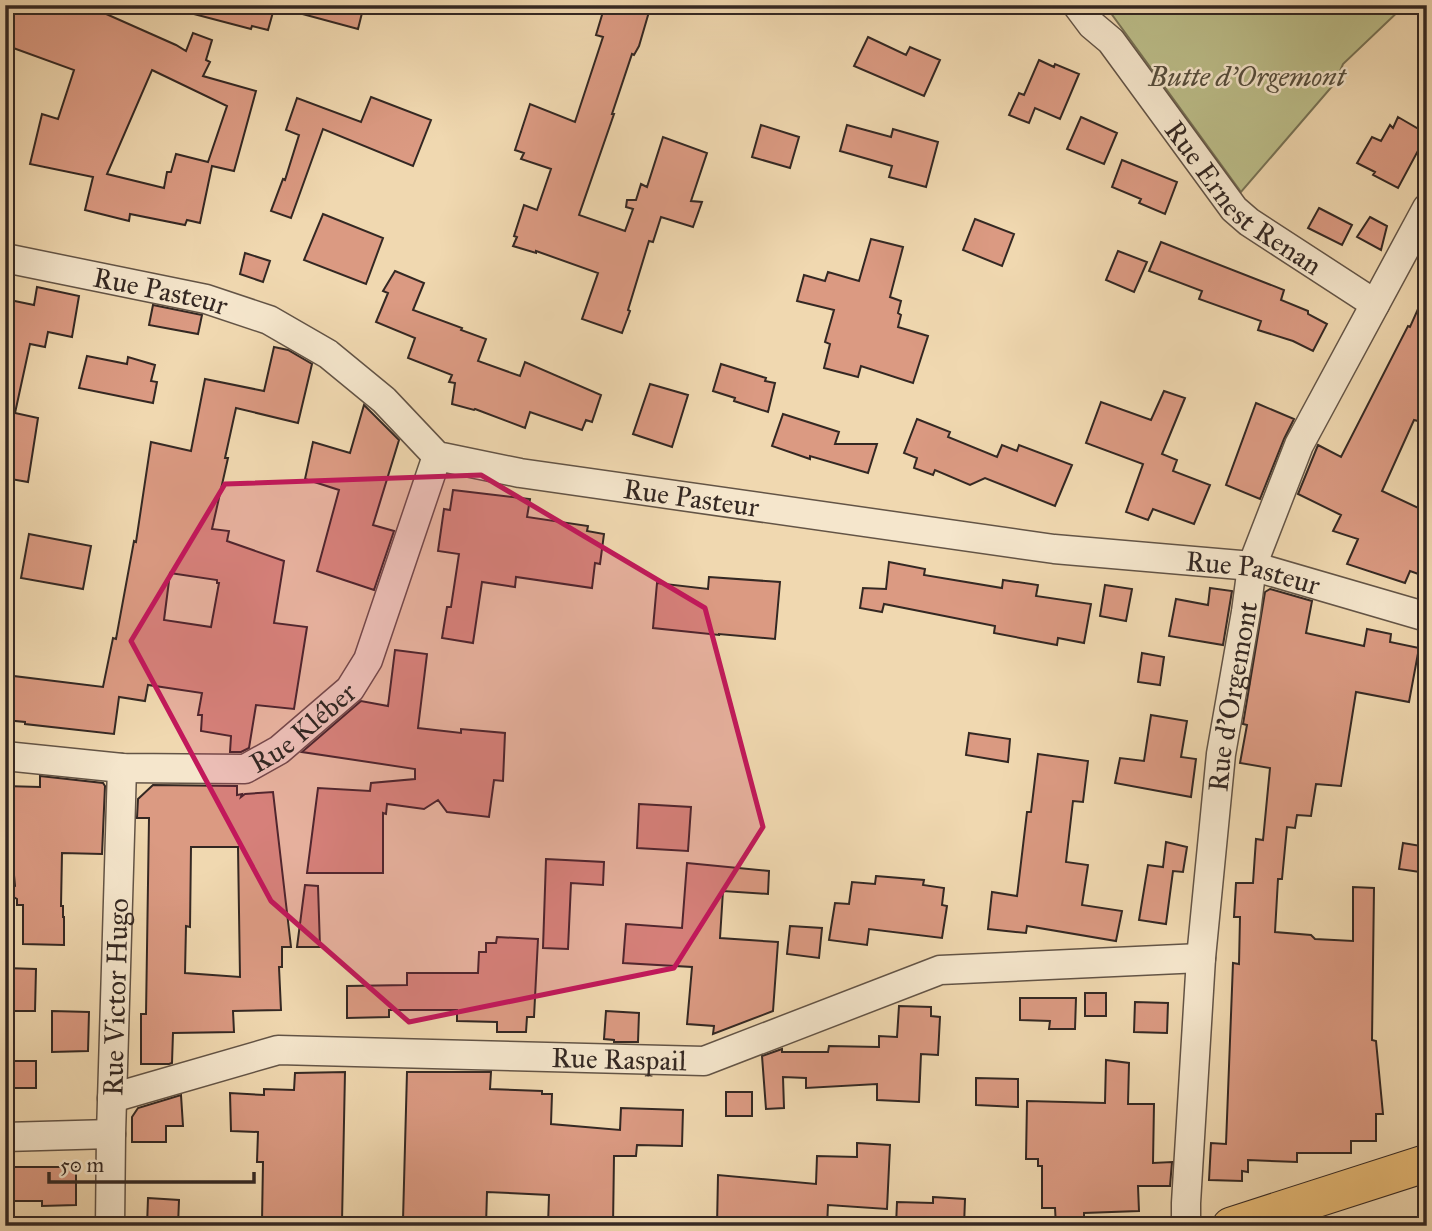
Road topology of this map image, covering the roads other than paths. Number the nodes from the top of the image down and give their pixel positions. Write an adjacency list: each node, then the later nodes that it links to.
1 (1077, 5): 4 (street, Rue Ernest Renan)
2 (1427, 208): 4 (street, Rue d'Orgemont)
3 (5, 258): 5 (street, Rue Pasteur)
4 (1375, 304): 6 (street, Rue d'Orgemont)
5 (437, 456): 6 (street, Rue Pasteur); 9 (street, Rue Kléber)
6 (1252, 566): 7 (street, Rue Pasteur); 10 (street, Rue d'Orgemont)
7 (1427, 617)
8 (5, 756): 9 (street, Rue Kléber)
9 (122, 768): 11 (street, Rue Victor Hugo)
10 (1200, 958): 11 (street, Rue Raspail); 17 (street, Rue d'Orgemont)
11 (112, 1098): 12 (street, Rue Victor Hugo)
12 (111, 1134): 13 (street); 16 (street, Rue Victor Hugo)
13 (5, 1137)
14 (1427, 1163): 15 (main road)
15 (1255, 1222)
16 (110, 1226)
17 (1186, 1226)

